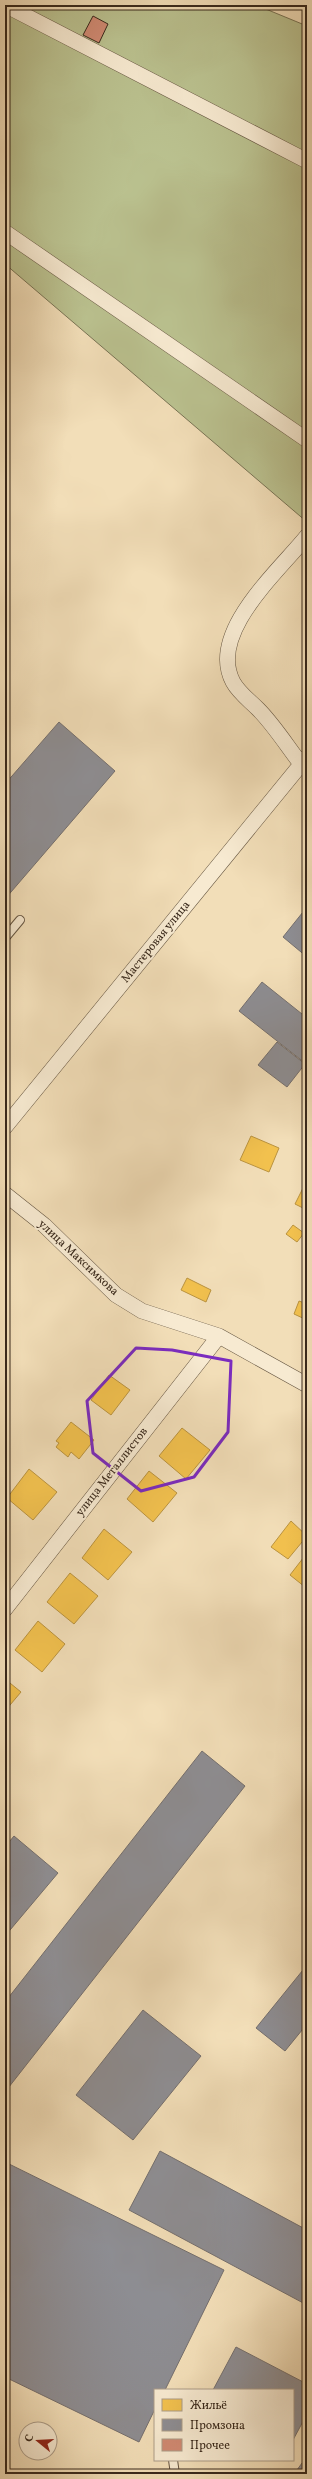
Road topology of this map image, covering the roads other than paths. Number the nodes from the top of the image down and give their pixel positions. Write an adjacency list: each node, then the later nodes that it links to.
1 (5, 5): 2 (street)
2 (307, 161)
3 (5, 232): 4 (street)
4 (307, 440)
5 (307, 536): 6 (street)
6 (304, 760): 9 (street, Мастеровая улица)
7 (20, 920): 8 (lane)
8 (5, 938)
9 (5, 1127)
10 (5, 1194): 11 (street, улица Максимкова)
11 (219, 1336): 12 (street, улица Максимкова); 13 (street, улица Металлистов)
12 (307, 1385)
13 (5, 1609)
14 (172, 2461): 15 (lane)
15 (175, 2474)

